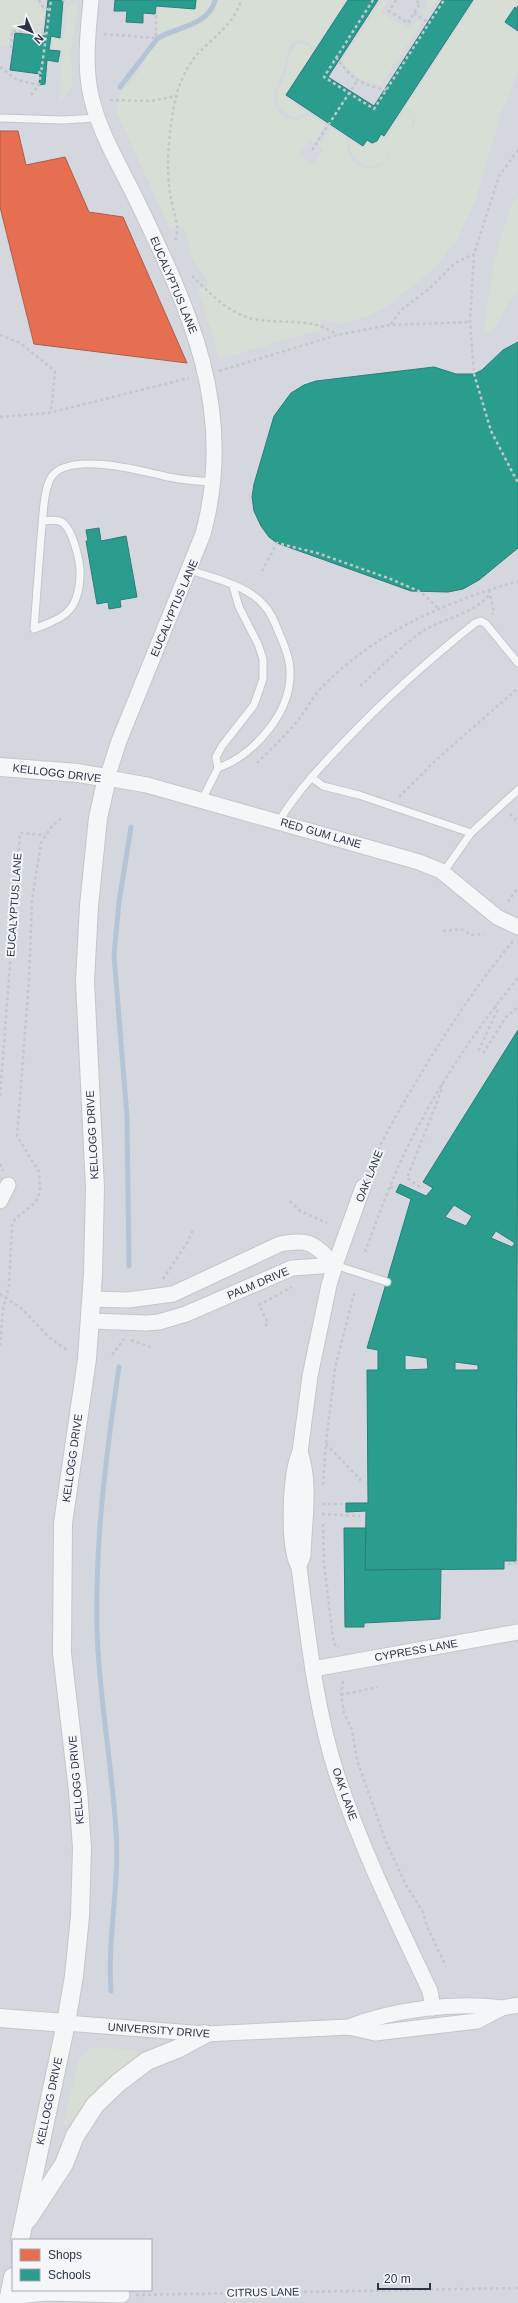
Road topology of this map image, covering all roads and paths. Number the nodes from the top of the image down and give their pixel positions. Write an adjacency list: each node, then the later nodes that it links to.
1 (39, 0): 11 (path)
2 (51, 0): 11 (path)
3 (62, 0): 4 (path)
4 (65, 0)
5 (91, 0): 15 (street, EUCALYPTUS LANE)
6 (241, 0): 27 (path)
7 (373, 0): 20 (path)
8 (395, 0): 13 (path)
9 (414, 0): 13 (path)
10 (444, 0): 14 (path)
11 (49, 10): 16 (path)
12 (156, 12): 15 (path)
13 (414, 13): 14 (path)
14 (429, 23): 24 (path)
15 (88, 32): 30 (street, EUCALYPTUS LANE)
16 (46, 35): 18 (path); 19 (path)
17 (42, 38): 18 (path)
18 (46, 39): 23 (path)
19 (11, 48)
20 (336, 57): 22 (path); 25 (path)
21 (0, 67): 23 (path)
22 (357, 82): 24 (path); 25 (path)
23 (39, 85): 26 (path)
24 (386, 90): 25 (path)
25 (350, 94): 31 (path)
26 (31, 95)
27 (176, 96): 28 (path); 33 (path)
28 (110, 100)
29 (0, 118): 30 (lane)
30 (96, 118): 40 (street, EUCALYPTUS LANE)
31 (312, 150)
32 (518, 150): 34 (path)
33 (175, 240)
34 (474, 254): 36 (path); 37 (path)
35 (192, 276): 39 (path)
36 (470, 322): 37 (path); 44 (path)
37 (390, 325): 39 (path)
38 (0, 335): 41 (path)
39 (337, 335): 40 (path)
40 (206, 374): 41 (path); 43 (street, EUCALYPTUS LANE)
41 (52, 412): 42 (path)
42 (0, 418)
43 (213, 482): 45 (lane); 46 (street, EUCALYPTUS LANE)
44 (518, 483)
45 (43, 521): 45 (lane)
46 (190, 570): 49 (lane); 61 (street, EUCALYPTUS LANE)
47 (262, 571): 52 (path)
48 (518, 581): 50 (path)
49 (232, 586): 59 (lane); 59 (lane)
50 (489, 590): 51 (path); 52 (path)
51 (490, 594): 53 (path); 55 (path)
52 (438, 608): 57 (path)
53 (486, 624): 54 (lane); 60 (lane)
54 (518, 663)
55 (360, 686)
56 (518, 688): 64 (path)
57 (257, 763)
58 (0, 767): 61 (street, KELLOGG DRIVE)
59 (218, 768): 63 (lane)
60 (311, 777): 64 (lane); 66 (lane)
61 (106, 778): 63 (street, RED GUM LANE); 97 (street, KELLOGG DRIVE)
62 (518, 790): 67 (lane)
63 (202, 800): 66 (street, RED GUM LANE)
64 (391, 806): 67 (lane)
65 (64, 816): 68 (path)
66 (279, 821): 69 (street, RED GUM LANE)
67 (471, 833): 69 (lane)
68 (45, 835): 79 (path, EUCALYPTUS LANE); 96 (path)
69 (441, 871): 73 (street, RED GUM LANE)
70 (518, 887): 71 (path)
71 (508, 902)
72 (443, 931): 74 (path)
73 (516, 933): 82 (path, OAK LANE)
74 (484, 934)
75 (518, 978): 76 (path)
76 (494, 1006): 77 (path); 78 (path)
77 (518, 1007)
78 (442, 1082): 81 (path); 83 (path)
79 (0, 1096)
80 (8, 1185): 85 (street)
81 (390, 1186): 84 (path); 89 (path)
82 (363, 1187): 90 (street, OAK LANE)
83 (420, 1187)
84 (396, 1188)
85 (0, 1201)
86 (290, 1201): 87 (path)
87 (327, 1224)
88 (193, 1230): 92 (path)
89 (365, 1252)
90 (335, 1265): 91 (lane); 97 (street); 98 (street, PALM DRIVE); 116 (street, OAK LANE)
91 (387, 1282)
92 (160, 1284)
93 (292, 1287): 99 (path)
94 (355, 1290): 104 (path)
95 (0, 1294): 96 (path)
96 (6, 1297): 100 (path); 102 (path)
97 (91, 1299): 98 (street, KELLOGG DRIVE)
98 (90, 1321): 125 (street, KELLOGG DRIVE)
99 (265, 1326)
100 (0, 1346)
101 (153, 1348): 103 (path)
102 (67, 1350)
103 (112, 1355)
104 (326, 1443): 105 (path); 106 (path)
105 (360, 1483)
106 (323, 1488)
107 (323, 1496): 108 (path)
108 (322, 1504): 109 (path); 110 (path)
109 (345, 1504)
110 (322, 1514): 111 (path); 115 (path)
111 (360, 1516)
112 (518, 1563): 113 (path)
113 (508, 1564)
114 (518, 1632): 116 (street, CYPRESS LANE)
115 (346, 1648)
116 (313, 1669): 122 (street, OAK LANE)
117 (347, 1678): 119 (path)
118 (378, 1687): 119 (path)
119 (341, 1695): 120 (path)
120 (446, 1966)
121 (518, 2005): 123 (street, UNIVERSITY DRIVE)
122 (433, 2008): 123 (street, UNIVERSITY DRIVE); 126 (street, UNIVERSITY DRIVE)
123 (502, 2008): 126 (street, UNIVERSITY DRIVE)
124 (0, 2018): 125 (street)
125 (66, 2023): 127 (street, UNIVERSITY DRIVE); 128 (street, KELLOGG DRIVE)
126 (349, 2027): 127 (street, UNIVERSITY DRIVE)
127 (205, 2034): 128 (street)
128 (21, 2234)
129 (12, 2283): 132 (street)
130 (518, 2288): 131 (path, CITRUS LANE)
131 (122, 2295): 132 (street)
132 (9, 2301)

